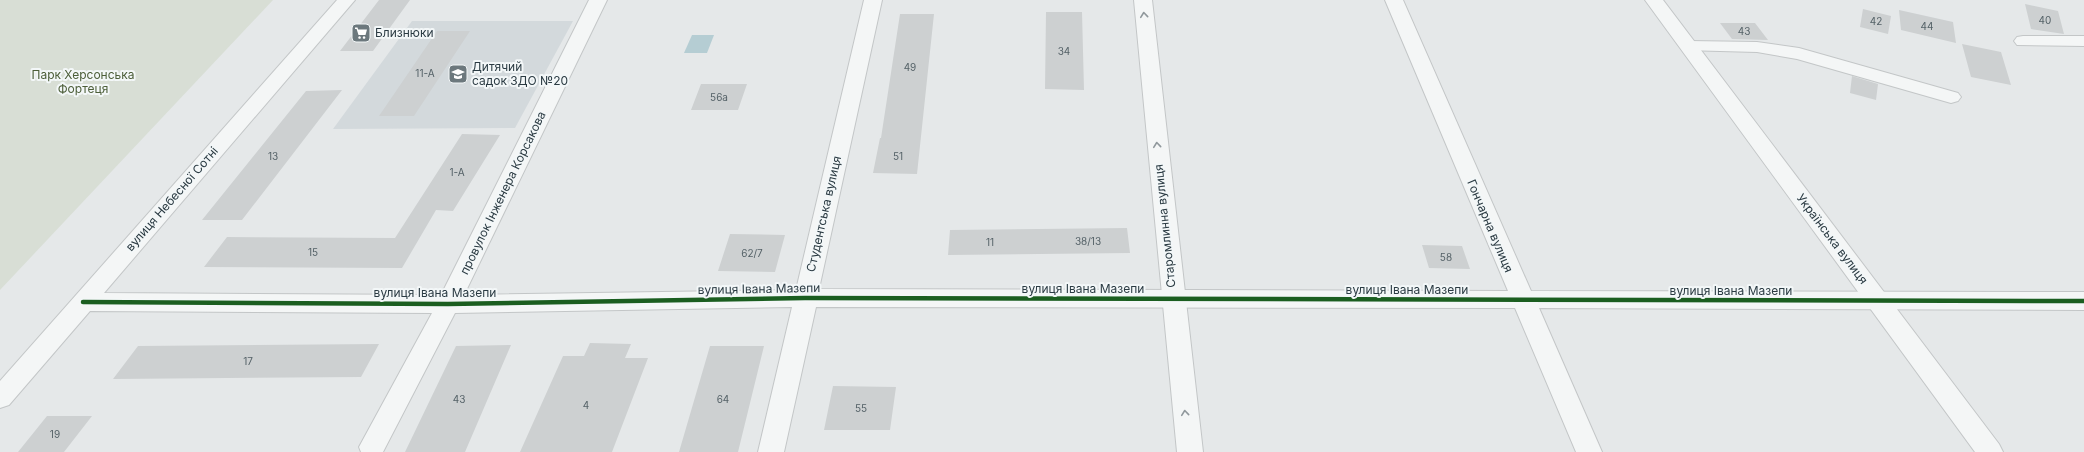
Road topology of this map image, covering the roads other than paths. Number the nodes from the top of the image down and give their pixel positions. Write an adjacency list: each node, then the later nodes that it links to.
1 (346, 0): 15 (street, вулиця Небесної Сотні)
2 (598, 0): 17 (street, провулок Інженера Корсакова)
3 (872, 0): 11 (street, Студентська вулиця)
4 (1143, 0): 12 (street, Старомлинна вулиця, one-way to 4)
5 (1394, 0): 13 (street, Гончарна вулиця)
6 (1654, 0): 9 (street, Українська вулиця)
7 (2084, 41): 8 (street)
8 (2023, 42)
9 (1688, 46): 10 (street); 16 (street, Українська вулиця)
10 (1951, 97)
11 (805, 298): 12 (street, вулиця Івана Мазепи); 17 (street, вулиця Івана Мазепи); 20 (street, Студентська вулиця)
12 (1173, 300): 13 (street, вулиця Івана Мазепи); 21 (street, Старомлинна вулиця, one-way to 12)
13 (1522, 300): 16 (street, вулиця Івана Мазепи); 22 (street, Гончарна вулиця)
14 (2084, 301): 16 (street, вулиця Івана Мазепи)
15 (83, 302): 17 (street, вулиця Івана Мазепи); 18 (street, вулиця Небесної Сотні)
16 (1879, 302): 23 (street, Українська вулиця)
17 (448, 304): 19 (street, провулок Інженера Корсакова)
18 (0, 398)
19 (372, 447)
20 (771, 452)
21 (1190, 452)
22 (1589, 452)
23 (1990, 452)

